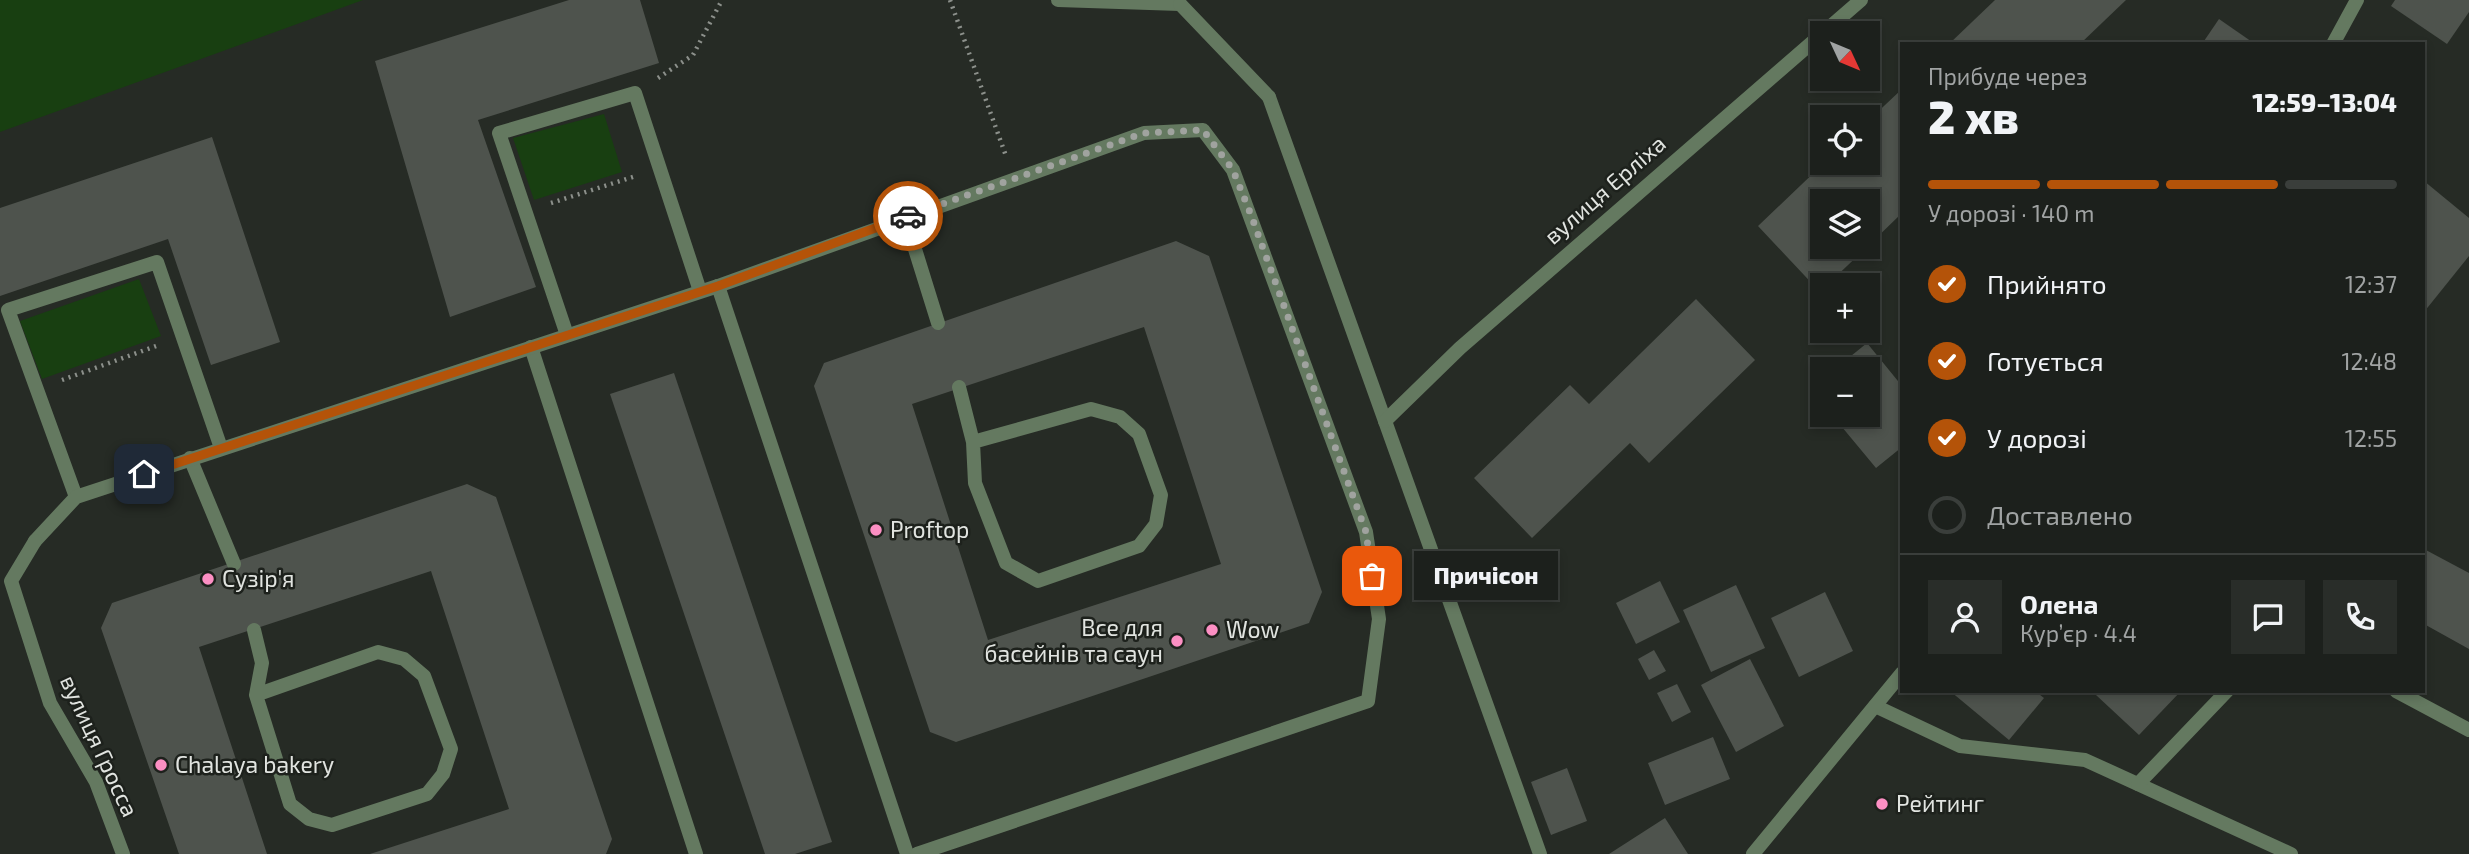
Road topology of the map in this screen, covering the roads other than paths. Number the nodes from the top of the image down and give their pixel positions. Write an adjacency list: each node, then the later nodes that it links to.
1 (1058, 0): 12 (street)
2 (1861, 0): 12 (street, вулиця Ерліха)
3 (2357, 0): 4 (street)
4 (2334, 42)
5 (905, 217): 6 (street); 8 (street); 29 (street)
6 (718, 286): 7 (street); 28 (street)
7 (701, 291): 9 (street); 9 (street)
8 (938, 323)
9 (567, 335): 10 (street)
10 (531, 347): 14 (street); 27 (street)
11 (959, 387): 13 (street)
12 (1385, 421): 30 (street)
13 (973, 442): 13 (street)
14 (221, 448): 15 (street); 16 (street)
15 (190, 458): 16 (street); 17 (street)
16 (76, 497): 26 (street, вулиця Гросса)
17 (233, 564)
18 (254, 630): 22 (street)
19 (1900, 675): 23 (street)
20 (2225, 693): 25 (street)
21 (2400, 693): 24 (street)
22 (256, 695): 22 (street)
23 (1875, 706): 25 (street); 31 (street)
24 (2469, 730)
25 (2138, 784): 32 (street)
26 (123, 854)
27 (696, 854)
28 (907, 854)
29 (917, 854)
30 (1541, 854)
31 (1753, 854)
32 (2291, 854)

